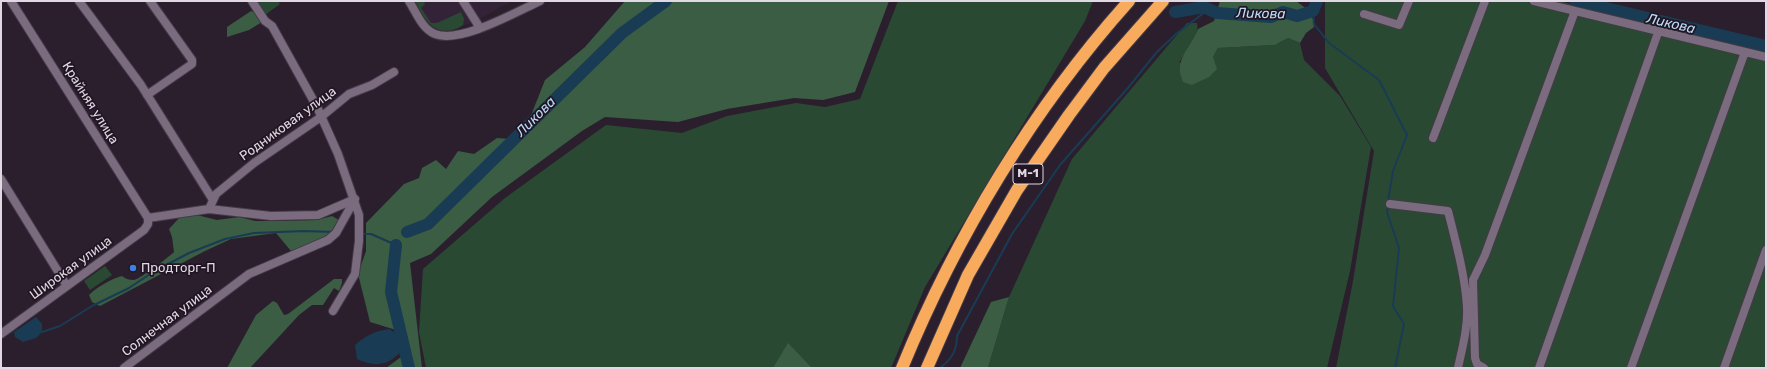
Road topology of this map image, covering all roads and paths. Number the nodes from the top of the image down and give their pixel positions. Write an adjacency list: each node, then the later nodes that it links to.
1 (11, 1): 28 (street, Крайняя улица)
2 (79, 1): 20 (street)
3 (150, 1): 20 (street)
4 (252, 1): 21 (street)
5 (409, 1): 15 (street)
6 (463, 1): 15 (street)
7 (540, 1): 15 (street)
8 (1130, 1): 34 (highway, М-1)
9 (1163, 1): 35 (highway, М-1)
10 (1409, 1): 14 (street)
11 (1485, 1): 22 (street)
12 (1534, 1): 13 (street)
13 (1575, 11): 16 (street); 37 (street)
14 (1364, 14)
15 (480, 28)
16 (1659, 30): 17 (street); 38 (street)
17 (1745, 52): 18 (street); 39 (street)
18 (1766, 57)
19 (394, 72): 21 (street, Родниковая улица)
20 (147, 95): 25 (street)
21 (321, 117): 24 (street); 25 (street, Родниковая улица)
22 (1433, 138)
23 (1, 179): 30 (street)
24 (355, 199): 27 (street); 31 (street); 33 (street, Солнечная улица)
25 (213, 200): 27 (street, Родниковая улица)
26 (1390, 204): 36 (street)
27 (209, 209): 28 (street)
28 (148, 218): 30 (street, Широкая улица)
29 (1766, 250): 40 (street)
30 (67, 286): 32 (street, Широкая улица)
31 (333, 311)
32 (1, 334)
33 (124, 368)
34 (902, 368)
35 (927, 368)
36 (1458, 368)
37 (1484, 368)
38 (1539, 368)
39 (1631, 368)
40 (1724, 368)

